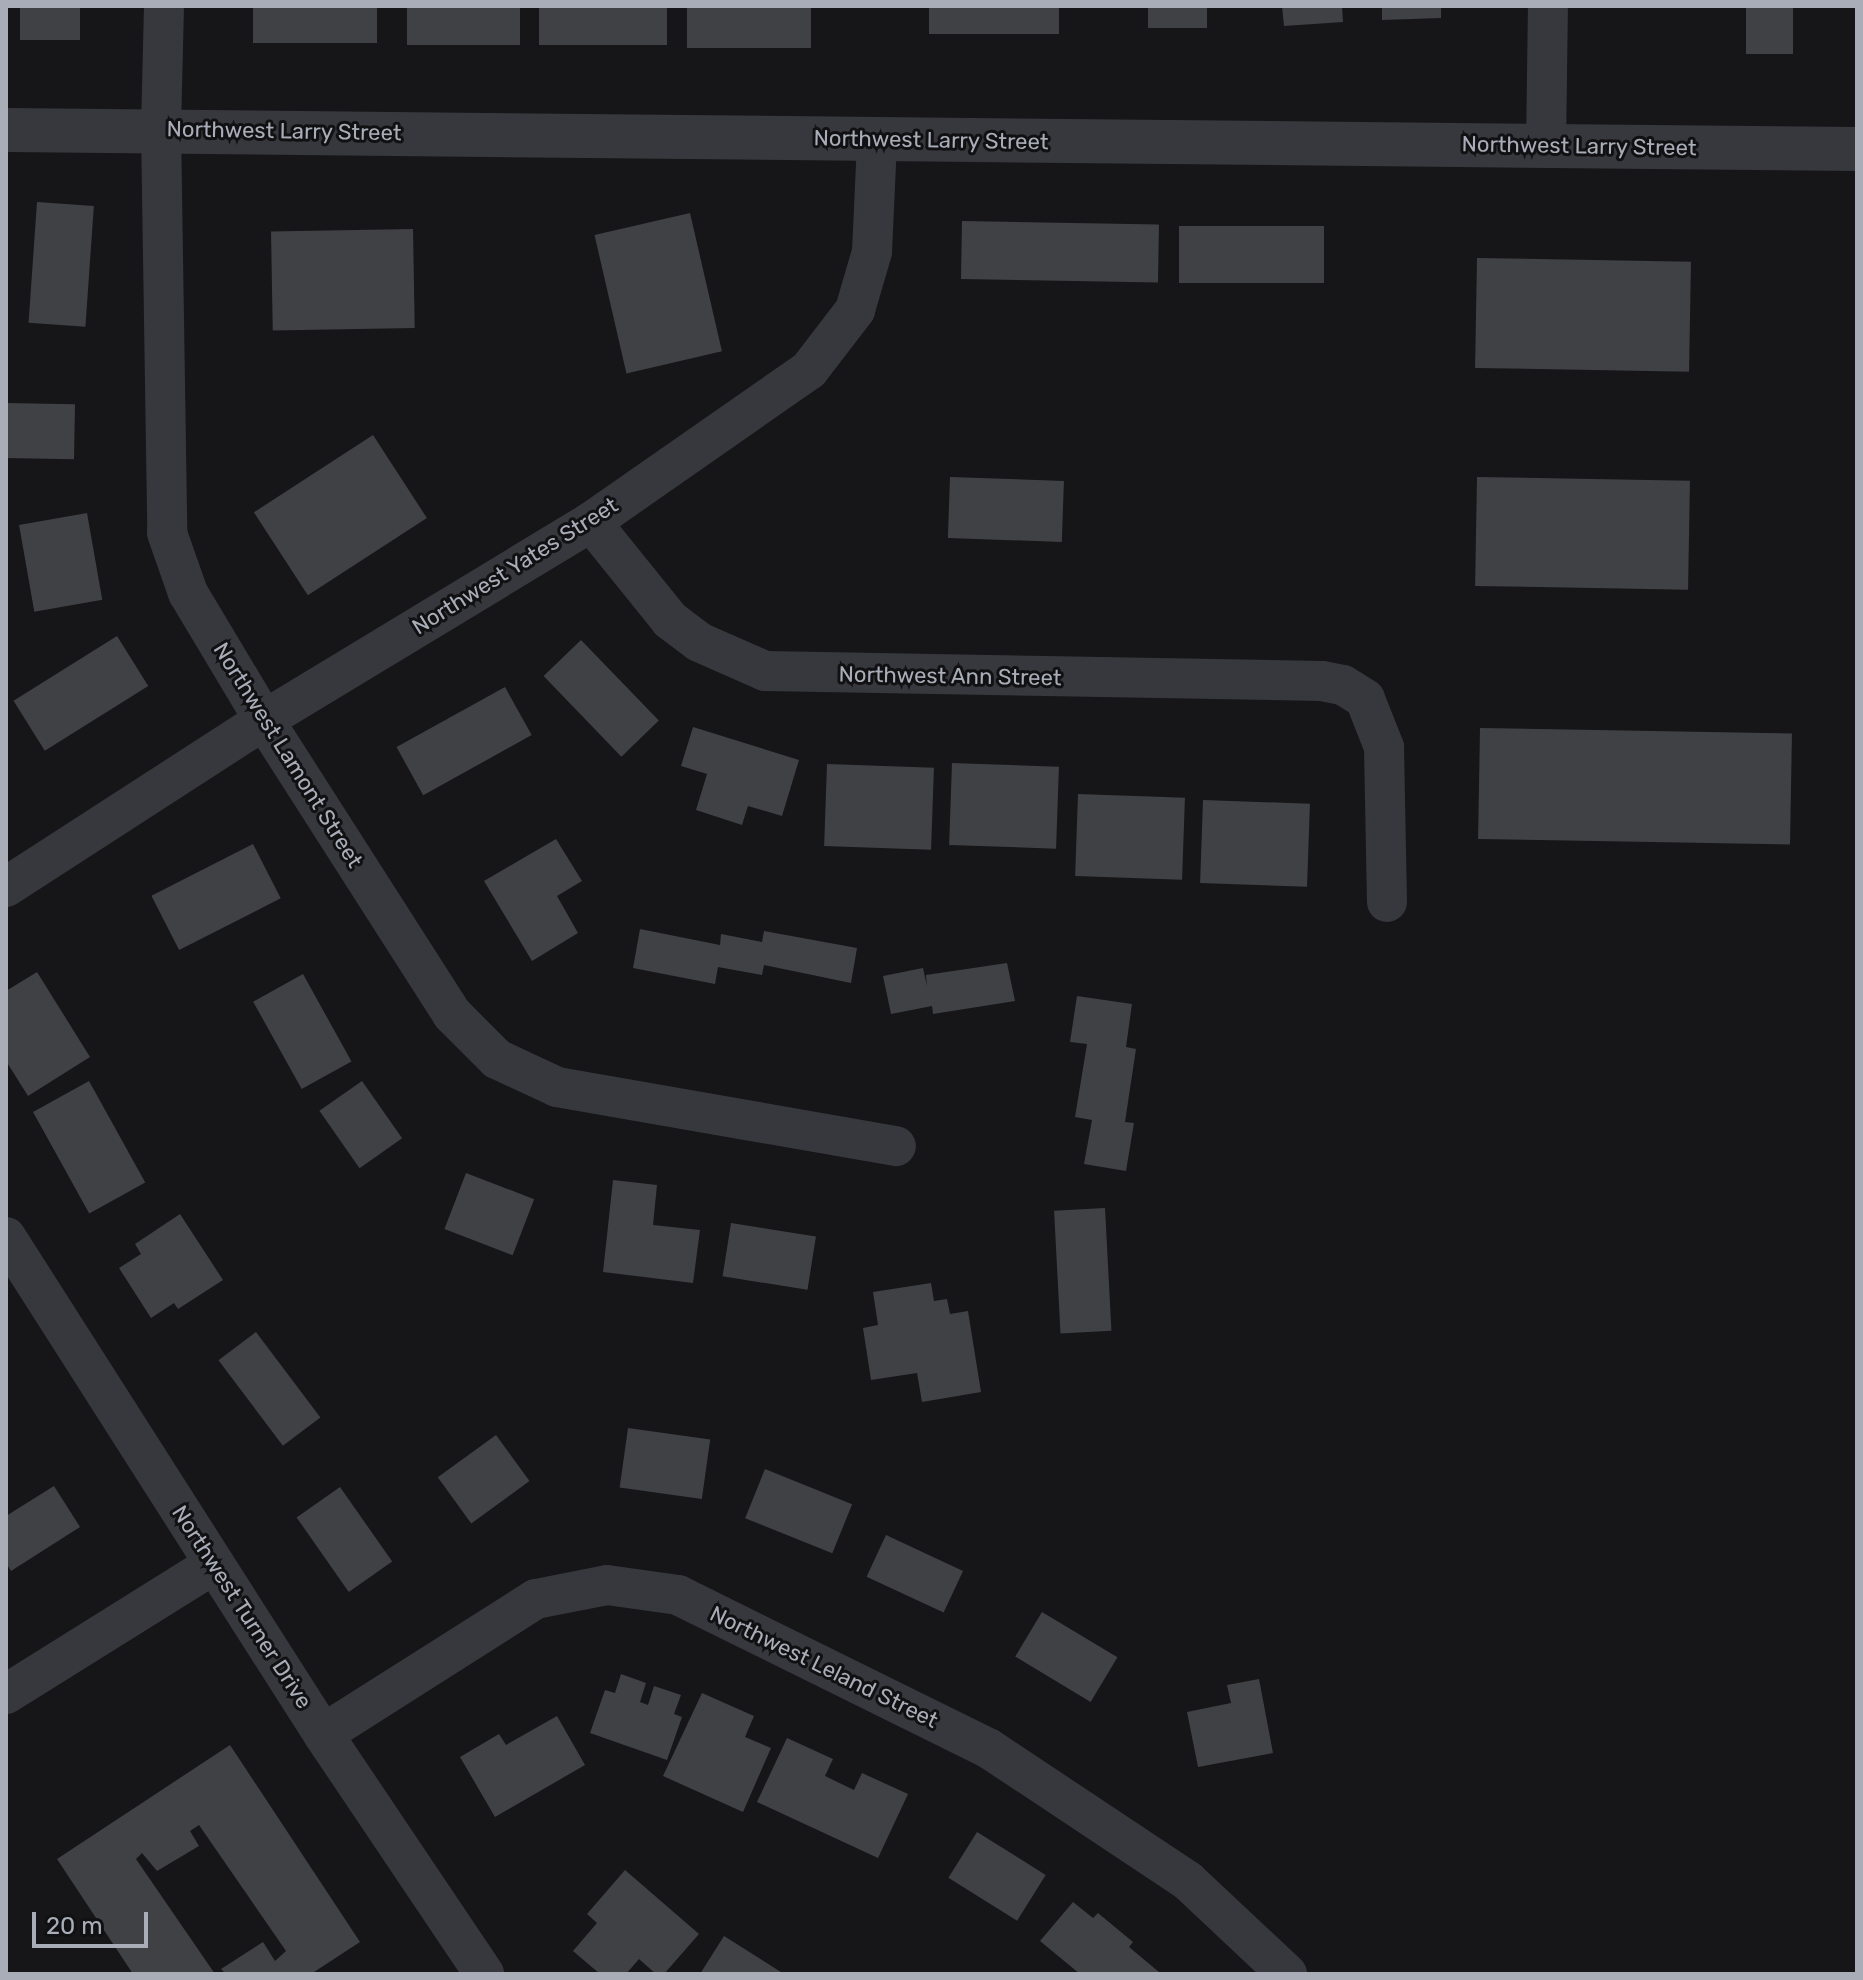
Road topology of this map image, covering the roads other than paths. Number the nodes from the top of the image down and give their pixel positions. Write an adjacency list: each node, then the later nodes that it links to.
1 (164, 6): 3 (street, Northwest Lamont Street)
2 (1548, 6): 6 (street)
3 (161, 129): 4 (street, Northwest Larry Street); 5 (street, Northwest Larry Street); 9 (street, Northwest Lamont Street)
4 (6, 130)
5 (877, 140): 6 (street, Northwest Larry Street); 8 (street, Northwest Yates Street)
6 (1546, 146): 7 (street, Northwest Larry Street)
7 (1857, 149)
8 (591, 522): 9 (street, Northwest Yates Street); 11 (street, Northwest Ann Street)
9 (264, 720): 10 (street, Northwest Yates Street); 12 (street, Northwest Lamont Street)
10 (6, 887)
11 (1387, 902)
12 (896, 1146)
13 (6, 1237): 14 (street, Northwest Turner Drive)
14 (214, 1564): 15 (street); 16 (street, Northwest Turner Drive)
15 (6, 1694)
16 (323, 1734): 17 (street, Northwest Turner Drive); 18 (street, Northwest Leland Street)
17 (484, 1974)
18 (1287, 1974)

